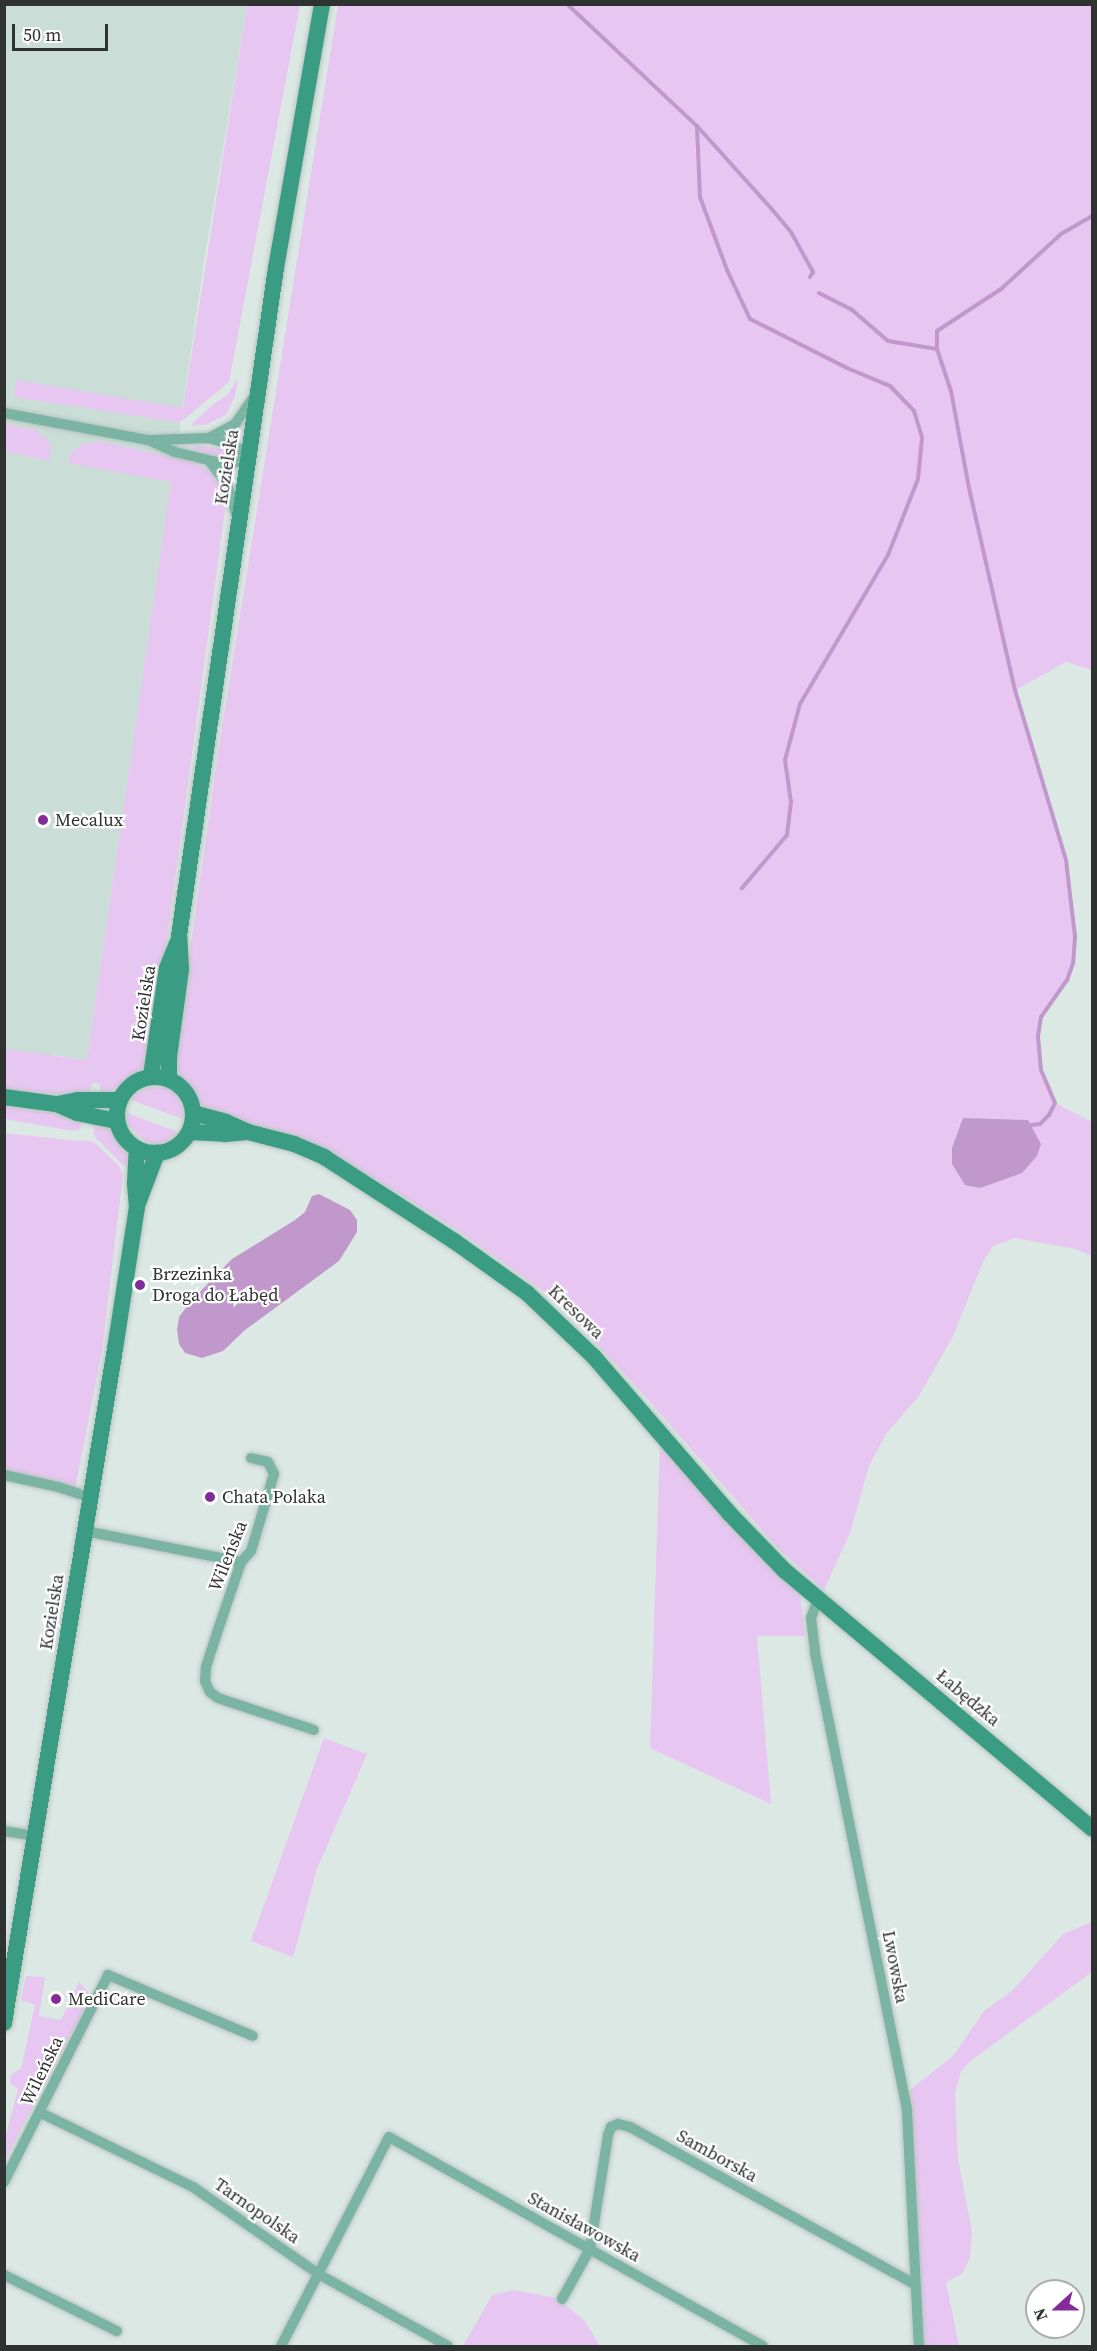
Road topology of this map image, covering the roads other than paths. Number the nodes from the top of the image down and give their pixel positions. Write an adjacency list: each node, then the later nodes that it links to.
1 (322, 4): 2 (street, Kozielska)
2 (258, 390): 4 (street); 6 (street, Kozielska)
3 (4, 413): 5 (street)
4 (209, 438): 5 (street); 6 (street)
5 (148, 440): 7 (street)
6 (249, 456): 7 (street); 8 (street, Kozielska)
7 (210, 462): 8 (street)
8 (238, 523): 9 (street, Kozielska)
9 (179, 936): 10 (street, Kozielska); 11 (street, Kozielska)
10 (151, 1076): 11 (street); 13 (street)
11 (169, 1079): 15 (street)
12 (4, 1097): 14 (street)
13 (119, 1100): 14 (street); 16 (street)
14 (56, 1104): 16 (street)
15 (193, 1113): 17 (street); 18 (street, Kresowa)
16 (117, 1120): 19 (street)
17 (189, 1132): 18 (street, Kresowa); 20 (street)
18 (248, 1132): 27 (street, Kresowa)
19 (137, 1149): 20 (street); 21 (street, Kozielska)
20 (157, 1153): 21 (street, Kozielska)
21 (136, 1207): 24 (street, Kozielska)
22 (251, 1458): 26 (street, Wileńska)
23 (4, 1475): 24 (street)
24 (91, 1498): 25 (street, Kozielska)
25 (85, 1531): 26 (street); 31 (street, Kozielska)
26 (241, 1562): 28 (street, Wileńska)
27 (818, 1599): 29 (street, Łabędzka); 39 (street, Lwowska)
28 (314, 1730)
29 (1092, 1828)
30 (4, 1831): 31 (street)
31 (35, 1836): 32 (street, Kozielska)
32 (4, 2023)
33 (253, 2036): 34 (street, Wileńska)
34 (41, 2113): 35 (street, Wileńska); 38 (street, Tarnopolska)
35 (4, 2182)
36 (590, 2249): 38 (street, Stanisławowska); 39 (street, Samborska); 40 (street); 44 (street, Stanisławowska)
37 (4, 2274): 41 (street)
38 (320, 2275): 42 (street); 43 (street, Tarnopolska)
39 (914, 2284): 45 (street, Lwowska)
40 (562, 2299)
41 (117, 2331)
42 (282, 2346)
43 (448, 2346)
44 (763, 2346)
45 (919, 2346)

